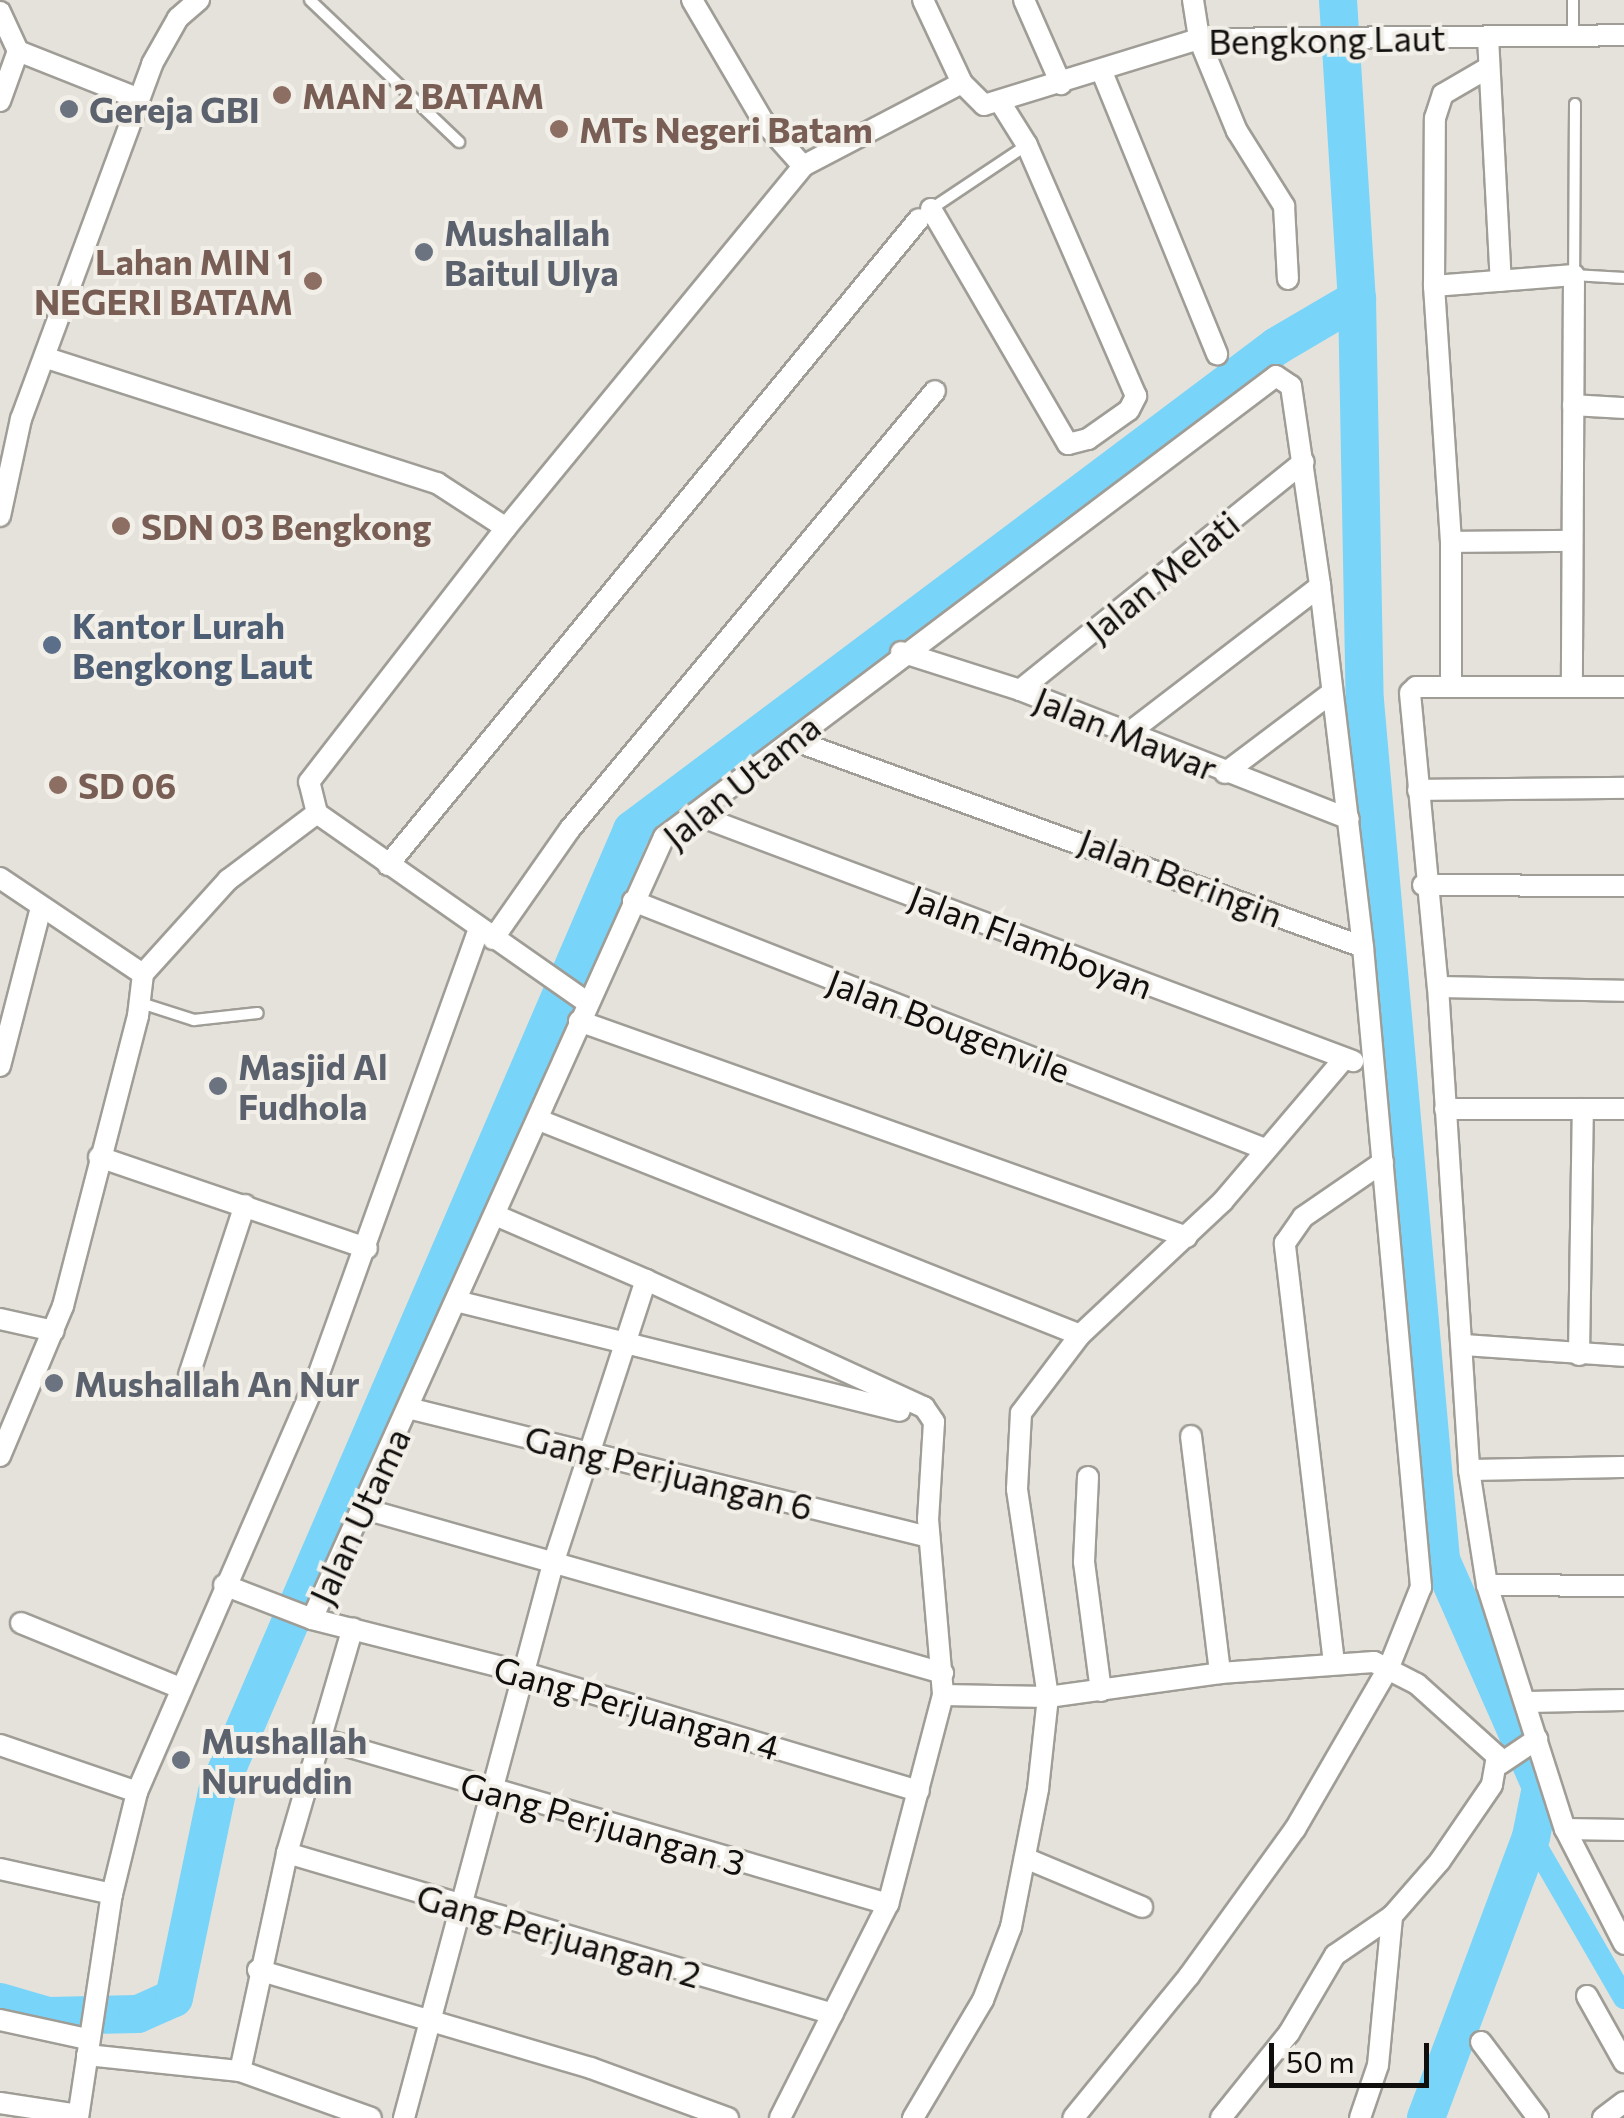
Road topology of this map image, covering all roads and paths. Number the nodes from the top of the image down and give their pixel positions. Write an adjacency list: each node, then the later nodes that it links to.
1 (163, 0): 10 (street)
2 (199, 0): 10 (street)
3 (310, 0): 24 (lane)
4 (692, 0): 26 (street)
5 (924, 0): 18 (street)
6 (1024, 0): 19 (street)
7 (1193, 0): 14 (street)
8 (1573, 0): 13 (lane)
9 (0, 12): 15 (street)
10 (178, 18): 20 (street)
11 (1624, 35): 13 (street, Bengkong Laut)
12 (1488, 36): 13 (street, Bengkong Laut); 14 (street, Bengkong Laut); 16 (street)
13 (1573, 36)
14 (1199, 39): 17 (street, Bengkong Laut); 30 (street)
15 (18, 51): 20 (street); 21 (street)
16 (1486, 69): 31 (street); 32 (street)
17 (1102, 72): 19 (street, Bengkong Laut); 33 (street)
18 (962, 83): 22 (street); 26 (street)
19 (1061, 84): 22 (street, Bengkong Laut)
20 (139, 99): 34 (street)
21 (0, 102)
22 (1000, 102): 25 (street)
23 (1575, 104): 28 (lane)
24 (459, 142)
25 (1027, 145): 27 (lane); 27 (street)
26 (803, 166): 41 (street)
27 (925, 214): 59 (street)
28 (1574, 275): 29 (lane); 31 (street); 36 (street)
29 (1624, 278)
30 (1288, 279)
31 (1501, 281): 32 (street)
32 (1434, 286): 43 (street)
33 (1217, 354)
34 (47, 358): 38 (street); 41 (street)
35 (935, 390): 65 (street)
36 (1572, 405): 37 (street); 42 (street)
37 (1624, 408)
38 (10, 417): 40 (street)
39 (1304, 462): 44 (street, Jalan Utama); 45 (street, Jalan Utama); 49 (street, Jalan Melati)
40 (0, 516)
41 (506, 528): 56 (street)
42 (1571, 541): 43 (street); 47 (street)
43 (1451, 542): 46 (street)
44 (1320, 586): 50 (street, Jalan Utama); 51 (street)
45 (902, 652): 49 (street, Jalan Mawar); 52 (street, Jalan Utama)
46 (1451, 687): 47 (street); 55 (street)
47 (1572, 687): 48 (street)
48 (1624, 687)
49 (1020, 690): 51 (street, Jalan Mawar)
50 (1330, 693): 53 (street); 58 (street, Jalan Utama)
51 (1130, 732): 53 (street, Jalan Mawar)
52 (793, 740): 57 (street, Jalan Utama); 66 (street, Jalan Beringin)
53 (1225, 773): 58 (street, Jalan Mawar)
54 (1624, 788): 55 (street)
55 (1418, 790): 61 (street)
56 (317, 813): 59 (street); 67 (street)
57 (694, 814): 63 (street, Jalan Utama); 73 (street, Jalan Flamboyan)
58 (1349, 819): 66 (street, Jalan Utama)
59 (388, 865): 65 (street)
60 (0, 878): 64 (street)
61 (1424, 885): 62 (street); 68 (street)
62 (1624, 886)
63 (633, 901): 71 (street, Jalan Utama); 80 (street, Jalan Bougenvile)
64 (41, 907): 67 (street); 74 (street)
65 (486, 933): 71 (street); 86 (street)
66 (1363, 947): 75 (street)
67 (143, 974): 70 (street)
68 (1438, 987): 69 (street); 77 (street)
69 (1624, 991)
70 (141, 1003): 72 (lane); 81 (street)
71 (581, 1006): 79 (street, Jalan Utama); 85 (street)
72 (258, 1013)
73 (1344, 1059): 75 (street, Jalan Flamboyan); 80 (street)
74 (0, 1066)
75 (1369, 1066): 82 (street)
76 (1583, 1109): 77 (street); 78 (street); 94 (street)
77 (1445, 1110): 93 (street)
78 (1624, 1110)
79 (539, 1120): 84 (street, Jalan Utama); 91 (street)
80 (1265, 1149): 85 (street)
81 (100, 1157): 83 (street); 90 (street)
82 (1383, 1162): 114 (street); 115 (street)
83 (245, 1205): 86 (street); 96 (street)
84 (495, 1216): 87 (street); 88 (street, Jalan Utama)
85 (1187, 1238): 91 (street)
86 (368, 1248): 108 (street)
87 (646, 1280): 92 (street); 98 (street)
88 (456, 1300): 92 (street); 97 (street, Jalan Utama)
89 (0, 1318): 90 (street)
90 (54, 1331): 101 (street)
91 (1080, 1335): 121 (street)
92 (625, 1344): 98 (street); 100 (street)
93 (1463, 1345): 94 (street); 103 (street)
94 (1579, 1355): 95 (street)
95 (1624, 1356)
96 (189, 1376)
97 (408, 1408): 100 (street, Gang Perjuangan 6); 105 (street, Jalan Utama)
98 (929, 1414): 106 (street)
99 (1191, 1436): 117 (street)
100 (592, 1452): 106 (street, Gang Perjuangan 6); 107 (street)
101 (0, 1456)
102 (1624, 1466): 103 (street)
103 (1469, 1470): 109 (street)
104 (1088, 1478): 120 (street)
105 (361, 1508): 107 (street); 111 (street, Jalan Utama)
106 (929, 1537): 118 (street)
107 (554, 1564): 116 (street); 118 (street)
108 (224, 1585): 111 (street, Gang Perjuangan 4); 119 (street)
109 (1488, 1585): 110 (street); 123 (street)
110 (1624, 1586)
111 (307, 1617): 113 (street, Gang Perjuangan 4)
112 (21, 1623): 119 (street)
113 (352, 1628): 116 (street, Gang Perjuangan 4); 124 (street)
114 (1334, 1663): 115 (street); 117 (street)
115 (1389, 1667): 127 (street); 159 (street)
116 (525, 1673): 128 (street, Gang Perjuangan 4); 130 (street)
117 (1220, 1673): 120 (street)
118 (943, 1684): 121 (street); 128 (street)
119 (178, 1687): 129 (street)
120 (1101, 1691): 121 (street)
121 (1048, 1697): 134 (street)
122 (1624, 1700): 123 (street)
123 (1528, 1702): 125 (street)
124 (320, 1738): 130 (street, Gang Perjuangan 3); 133 (street)
125 (1534, 1742): 127 (street); 131 (street)
126 (0, 1745): 129 (street)
127 (1502, 1763): 140 (street)
128 (919, 1790): 137 (street)
129 (136, 1792): 136 (street)
130 (495, 1794): 137 (street, Gang Perjuangan 3); 139 (street)
131 (1565, 1830): 132 (street); 141 (street)
132 (1624, 1830)
133 (287, 1852): 139 (street, Gang Perjuangan 2); 142 (street)
134 (1026, 1858): 138 (street); 158 (street)
135 (0, 1870): 136 (street)
136 (112, 1894): 147 (street)
137 (888, 1904): 144 (street)
138 (1142, 1907)
139 (461, 1909): 144 (street, Gang Perjuangan 2); 145 (street)
140 (1392, 1916): 160 (street); 161 (street)
141 (1624, 1944)
142 (258, 1970): 145 (street); 150 (street)
143 (1587, 1996): 149 (street)
144 (833, 2014): 157 (street)
145 (431, 2018): 155 (street); 156 (street)
146 (0, 2020): 147 (street)
147 (87, 2042): 150 (street); 153 (street)
148 (1481, 2042): 162 (street)
149 (1624, 2062)
150 (240, 2071): 154 (street)
151 (1624, 2102): 163 (street)
152 (0, 2103): 153 (street)
153 (78, 2116)
154 (371, 2118)
155 (404, 2118)
156 (728, 2118)
157 (780, 2118)
158 (913, 2118)
159 (1073, 2118)
160 (1221, 2118)
161 (1360, 2118)
162 (1538, 2118)
163 (1603, 2118)

